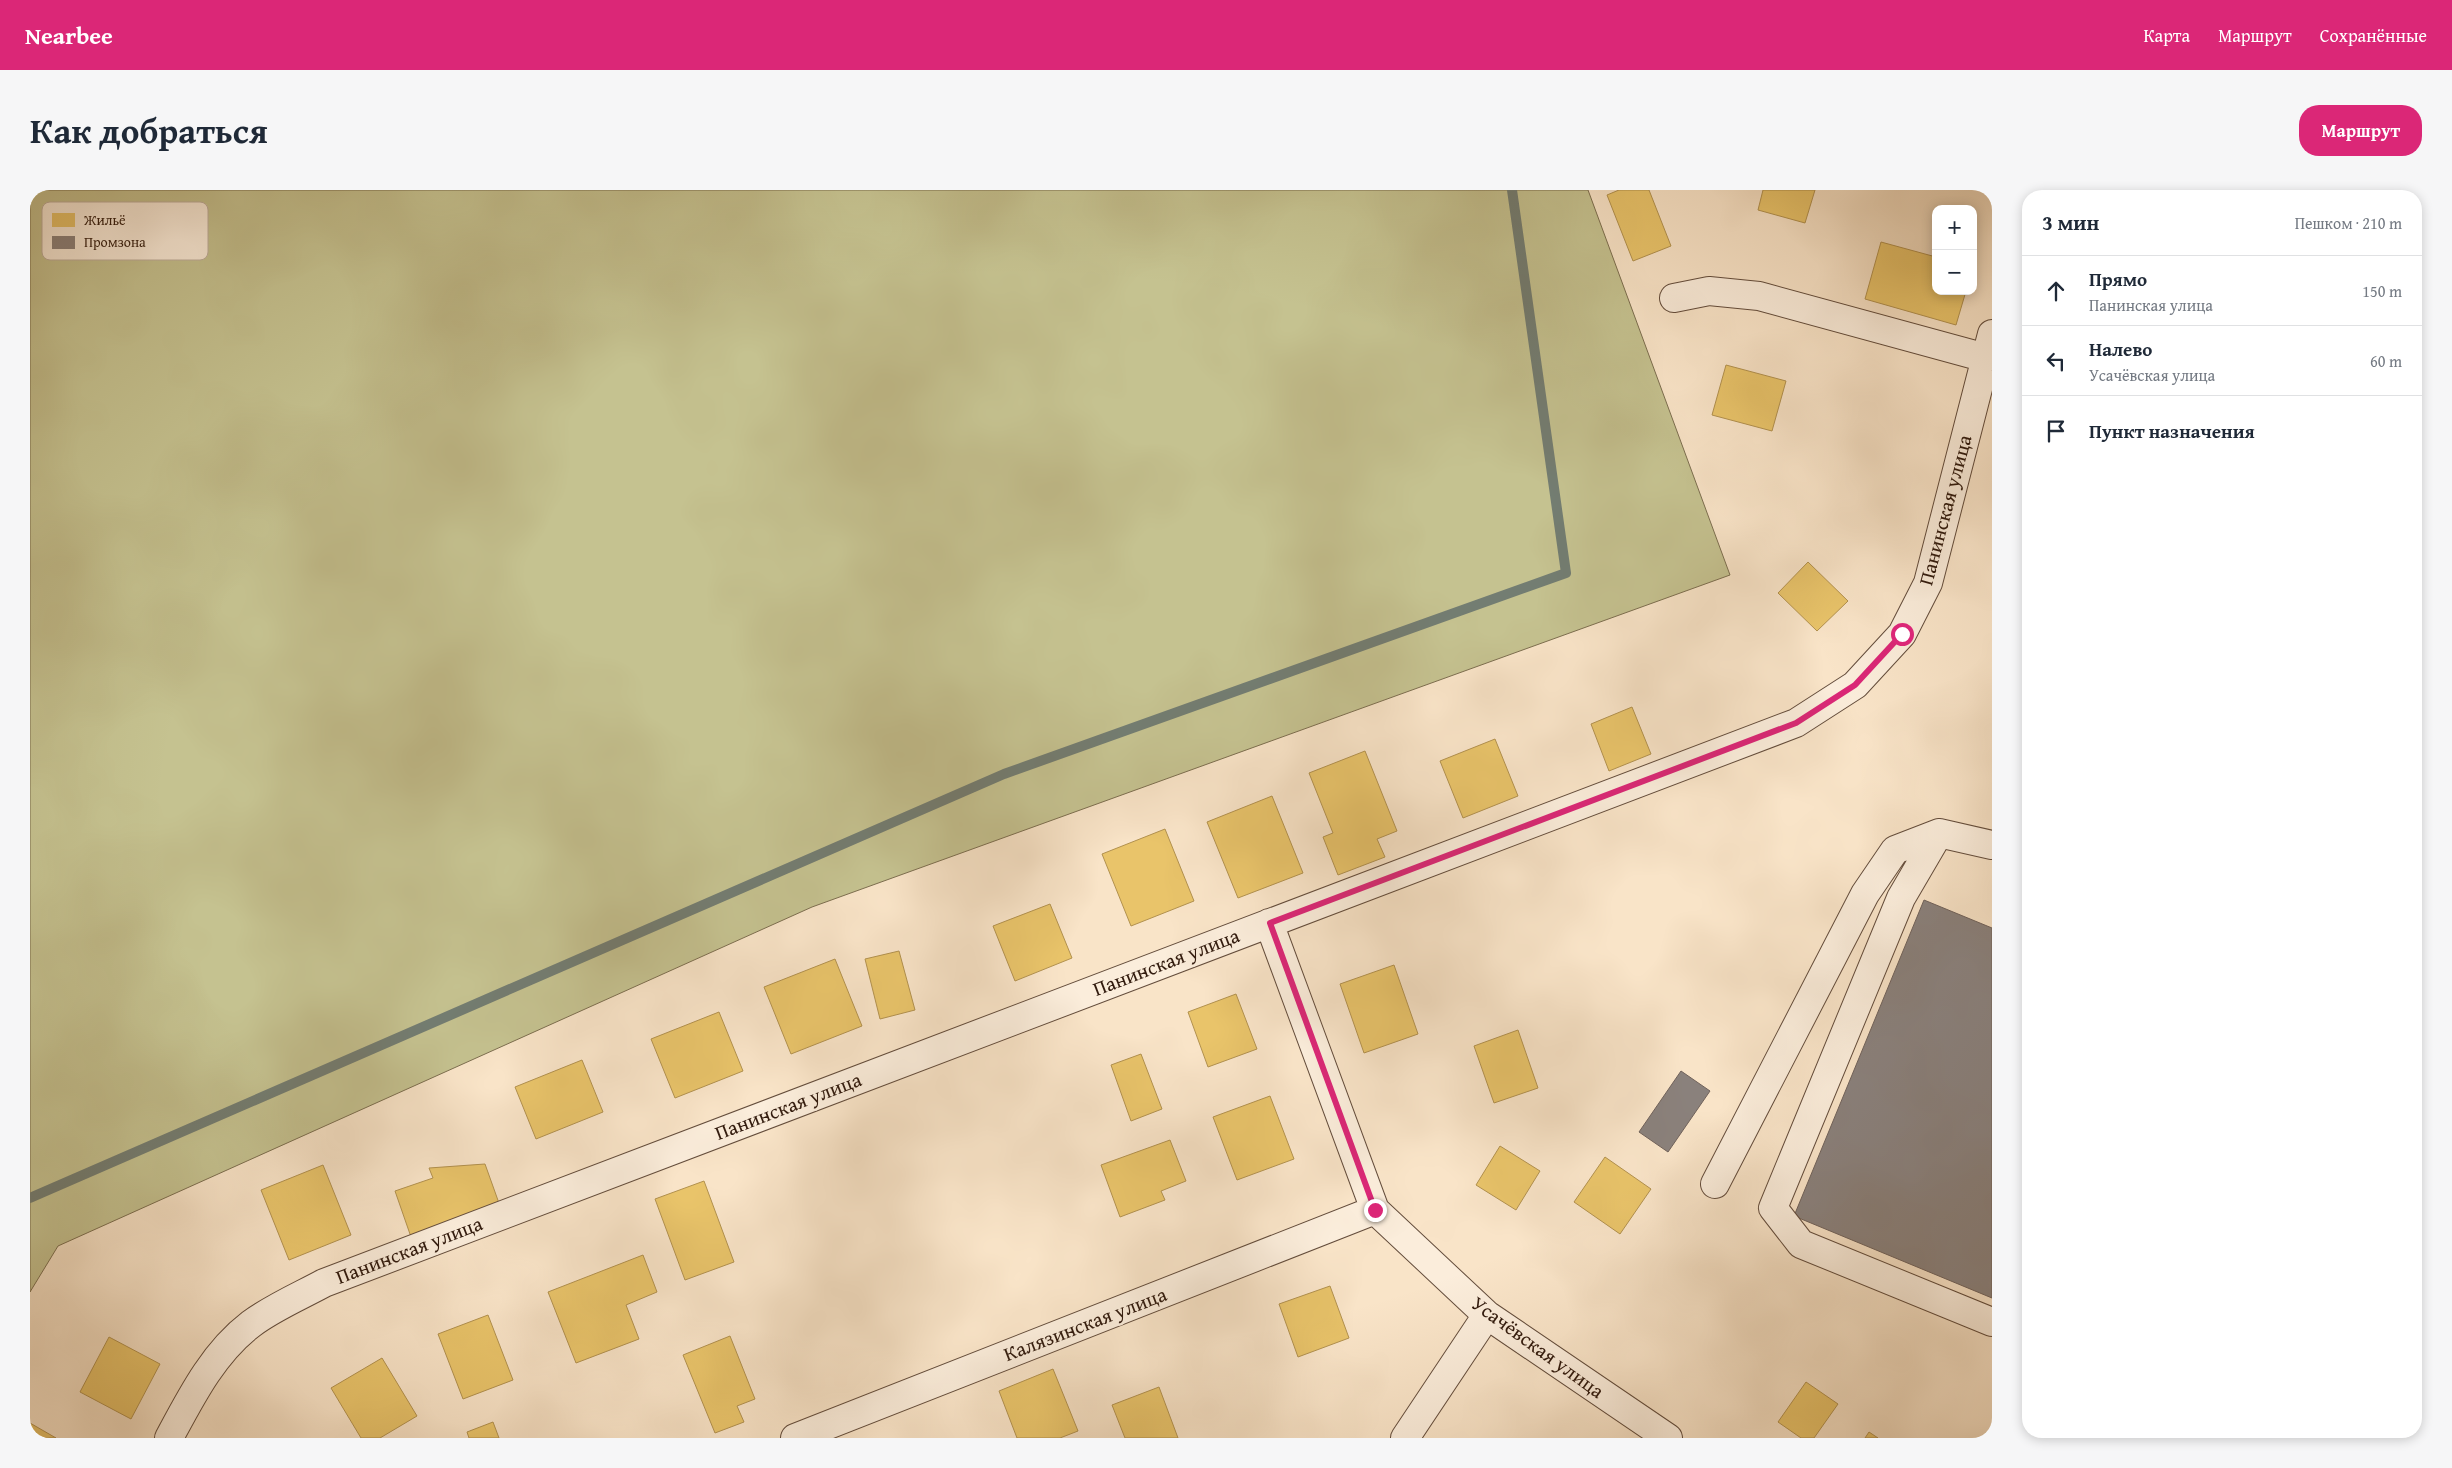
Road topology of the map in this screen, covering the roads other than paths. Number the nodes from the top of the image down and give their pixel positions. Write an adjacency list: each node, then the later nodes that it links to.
1 (1674, 298): 2 (street)
2 (1989, 346): 5 (street, Панинская улица)
3 (1939, 834): 4 (street); 6 (street); 9 (street)
4 (1992, 845)
5 (1270, 923): 7 (street, Усачёвская улица); 10 (street, Панинская улица)
6 (1715, 1184)
7 (1375, 1210): 8 (street, Усачёвская улица); 11 (street, Калязинская улица)
8 (1487, 1315): 12 (street); 13 (street, Усачёвская улица)
9 (1992, 1322)
10 (169, 1438)
11 (794, 1438)
12 (1405, 1438)
13 (1668, 1438)

